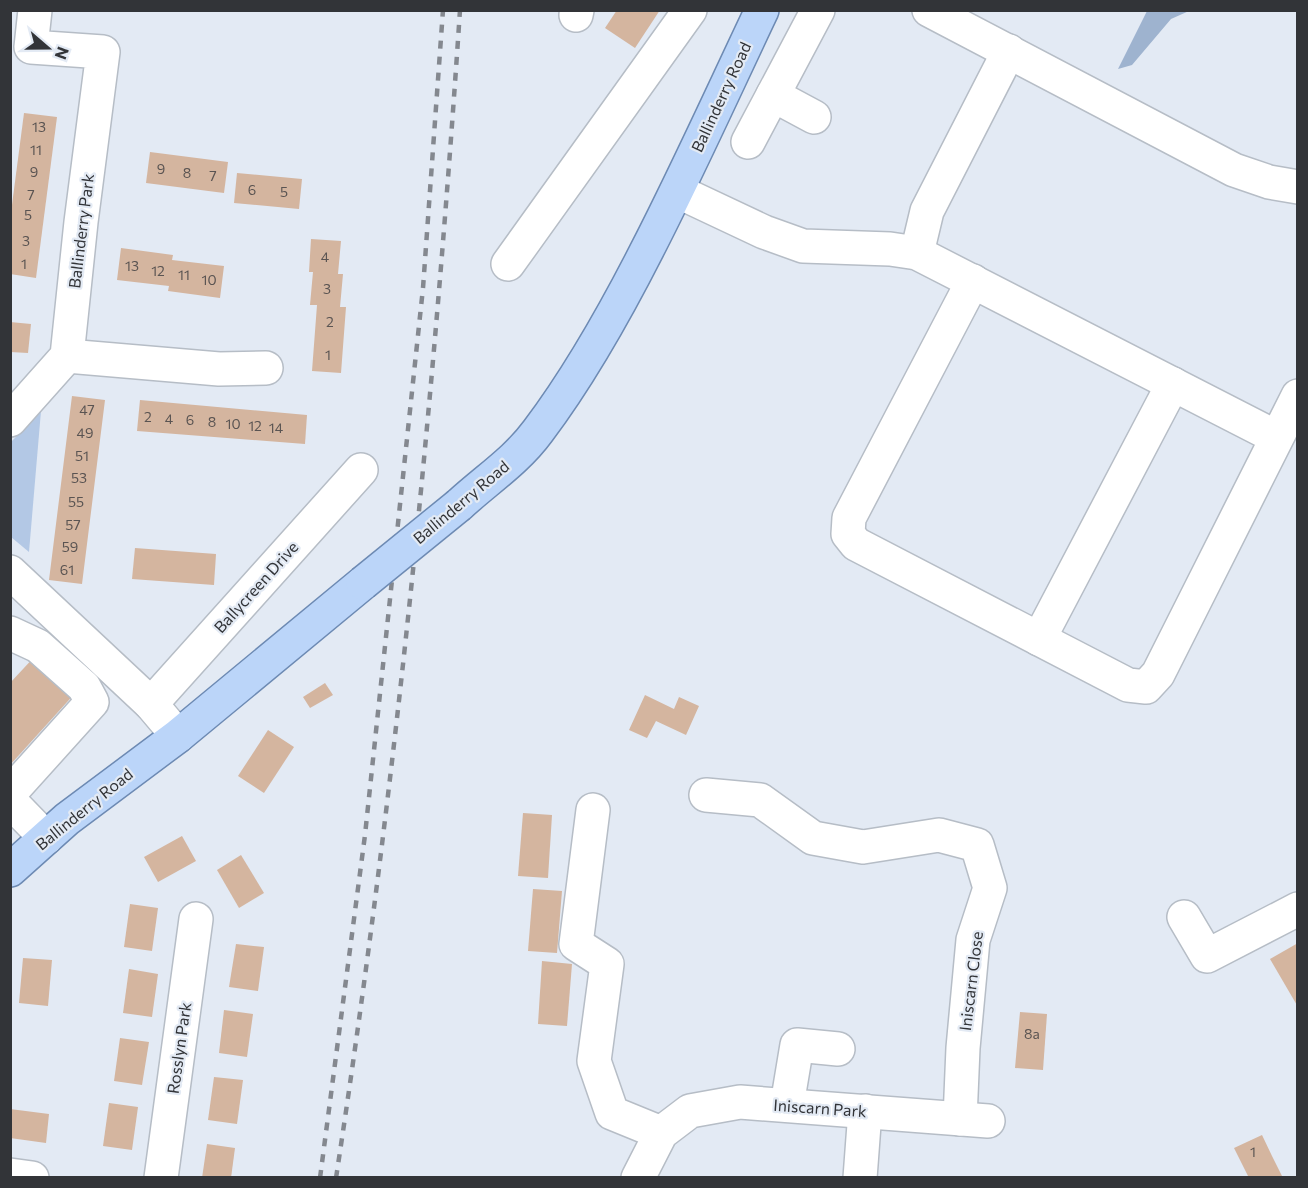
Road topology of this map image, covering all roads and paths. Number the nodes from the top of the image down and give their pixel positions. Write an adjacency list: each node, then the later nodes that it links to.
1 (35, 10): 15 (street, Ballinderry Park)
2 (690, 10): 13 (street)
3 (762, 10): 11 (main road, Ballinderry Road)
4 (818, 10): 7 (street)
5 (929, 10): 6 (street)
6 (1009, 51): 10 (street); 12 (street)
7 (773, 95): 8 (street); 9 (street)
8 (814, 117)
9 (747, 142)
10 (1298, 187)
11 (677, 191): 12 (street); 26 (main road, Ballinderry Road, bridge)
12 (917, 253): 14 (street)
13 (508, 264)
14 (973, 281): 17 (street); 24 (street)
15 (67, 356): 16 (street); 19 (street)
16 (266, 368)
17 (1173, 384): 20 (street); 24 (street)
18 (1298, 396): 20 (street)
19 (10, 420)
20 (1276, 437): 24 (street)
21 (361, 470): 25 (street, Ballycreen Drive)
22 (10, 572): 25 (street)
23 (10, 633): 27 (street)
24 (1040, 639)
25 (151, 704): 26 (street)
26 (178, 736): 31 (main road, Ballinderry Road)
27 (10, 793)
28 (706, 795): 39 (street, Iniscarn Close)
29 (10, 801): 31 (street)
30 (600, 828): 40 (street)
31 (46, 838): 32 (main road, Ballinderry Road)
32 (10, 870)
33 (1298, 909): 34 (street)
34 (1184, 917)
35 (196, 919): 43 (street, Rosslyn Park)
36 (838, 1049): 37 (street)
37 (787, 1106): 38 (street, Iniscarn Park); 40 (street, Iniscarn Park)
38 (865, 1111): 39 (street, Iniscarn Park); 45 (street)
39 (974, 1120)
40 (661, 1133): 44 (street, Iniscarn Park)
41 (10, 1175): 42 (street)
42 (32, 1178)
43 (161, 1178)
44 (638, 1178)
45 (860, 1178)

